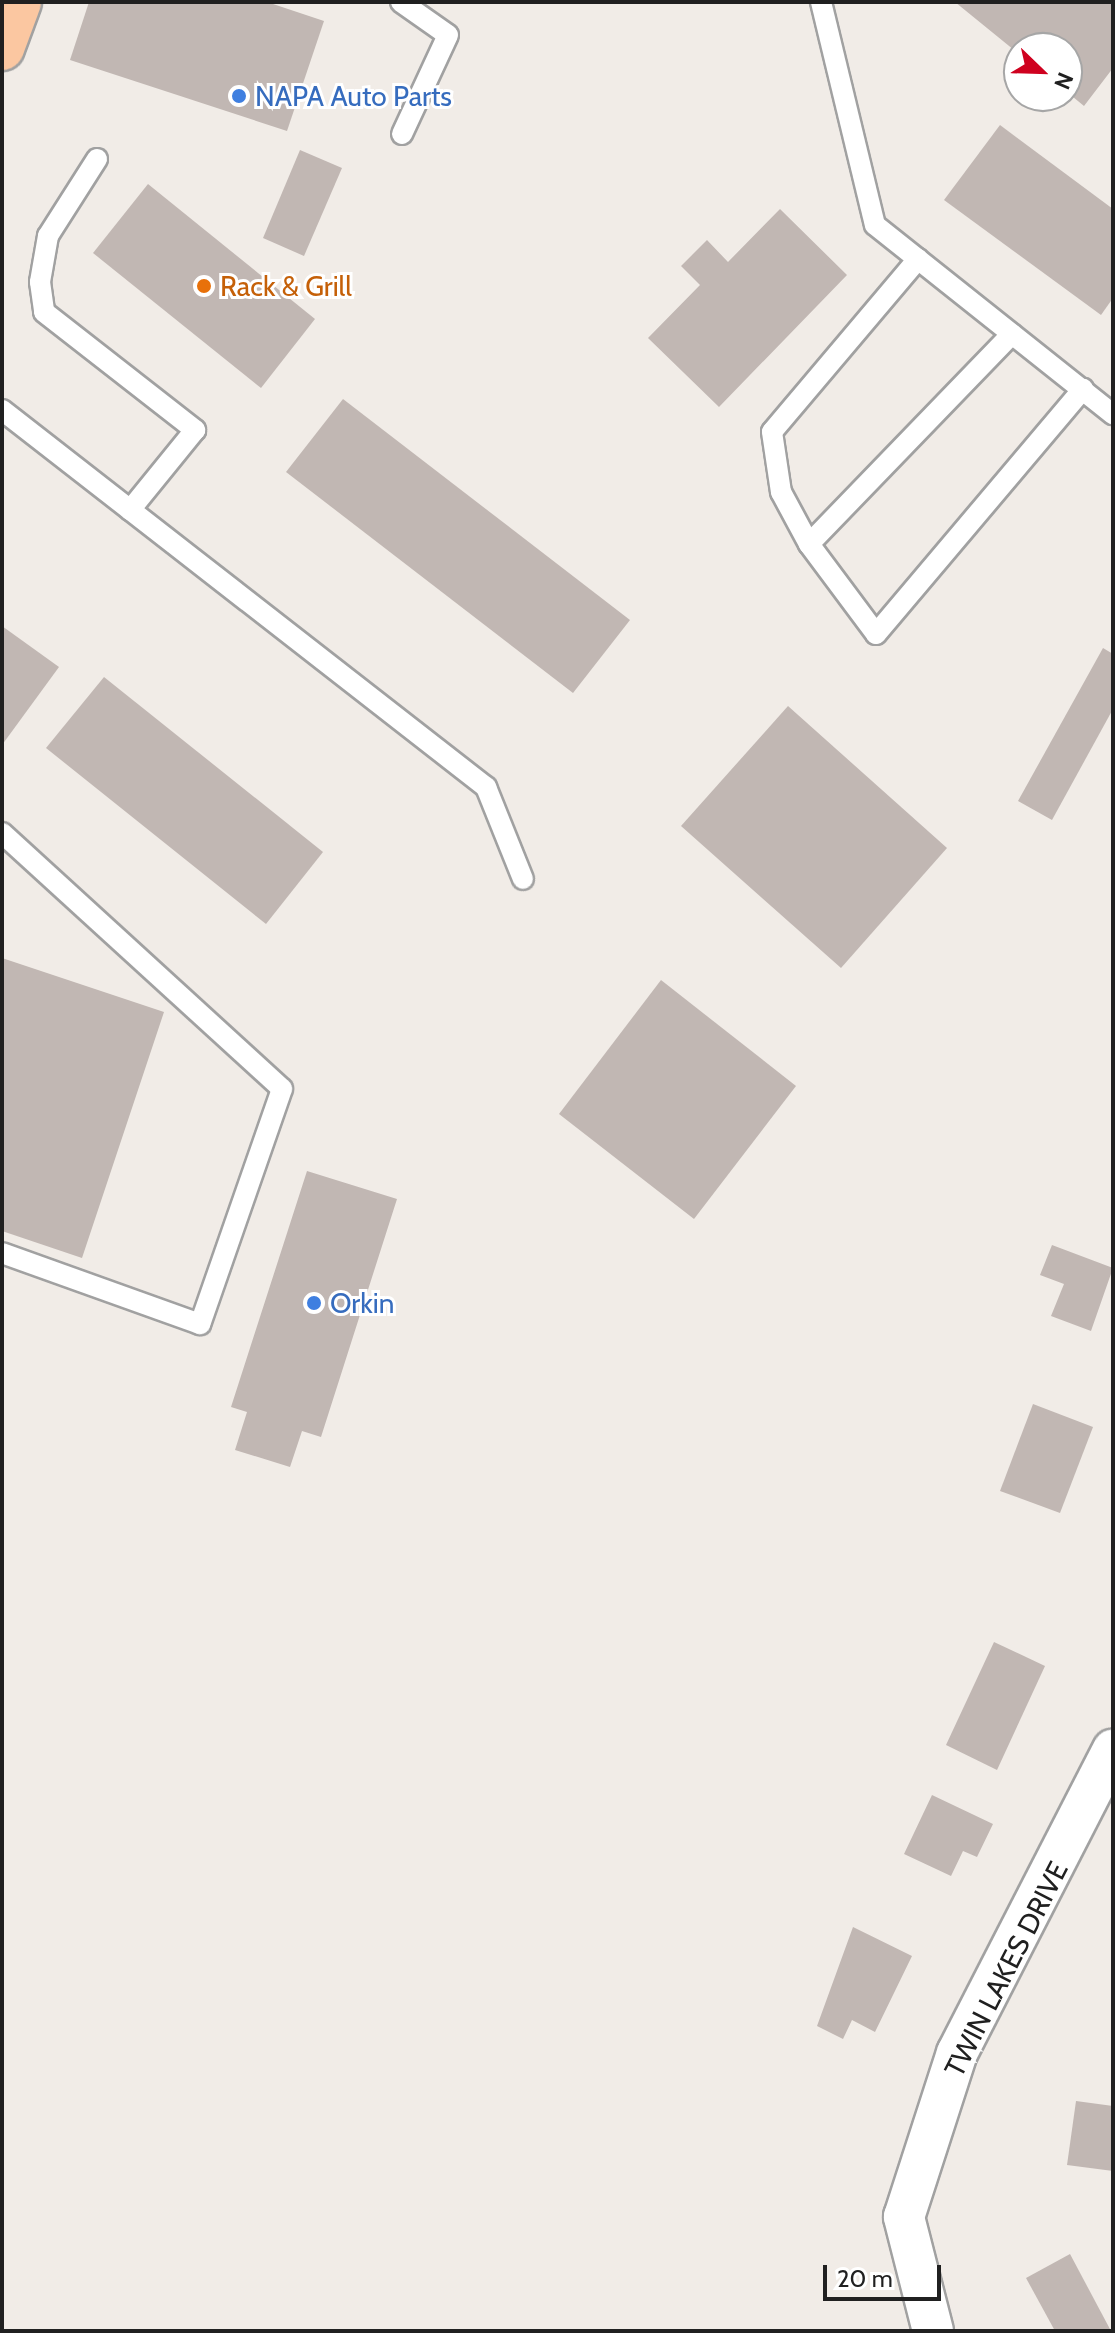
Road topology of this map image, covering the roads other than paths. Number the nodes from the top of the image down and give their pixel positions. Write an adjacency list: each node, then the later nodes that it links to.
1 (19, 2): 4 (main road)
2 (401, 2): 5 (lane)
3 (821, 2): 7 (lane)
4 (2, 48)
5 (402, 134)
6 (97, 159): 12 (lane)
7 (918, 259): 8 (lane); 13 (lane)
8 (1012, 334): 9 (lane); 13 (lane)
9 (1083, 389): 11 (lane); 13 (lane)
10 (2, 410): 12 (lane)
11 (1113, 414)
12 (130, 510): 15 (lane)
13 (809, 544)
14 (2, 833): 16 (lane)
15 (523, 879)
16 (2, 1253)
17 (1113, 1750): 18 (street, TWIN LAKES DRIVE)
18 (933, 2331)

